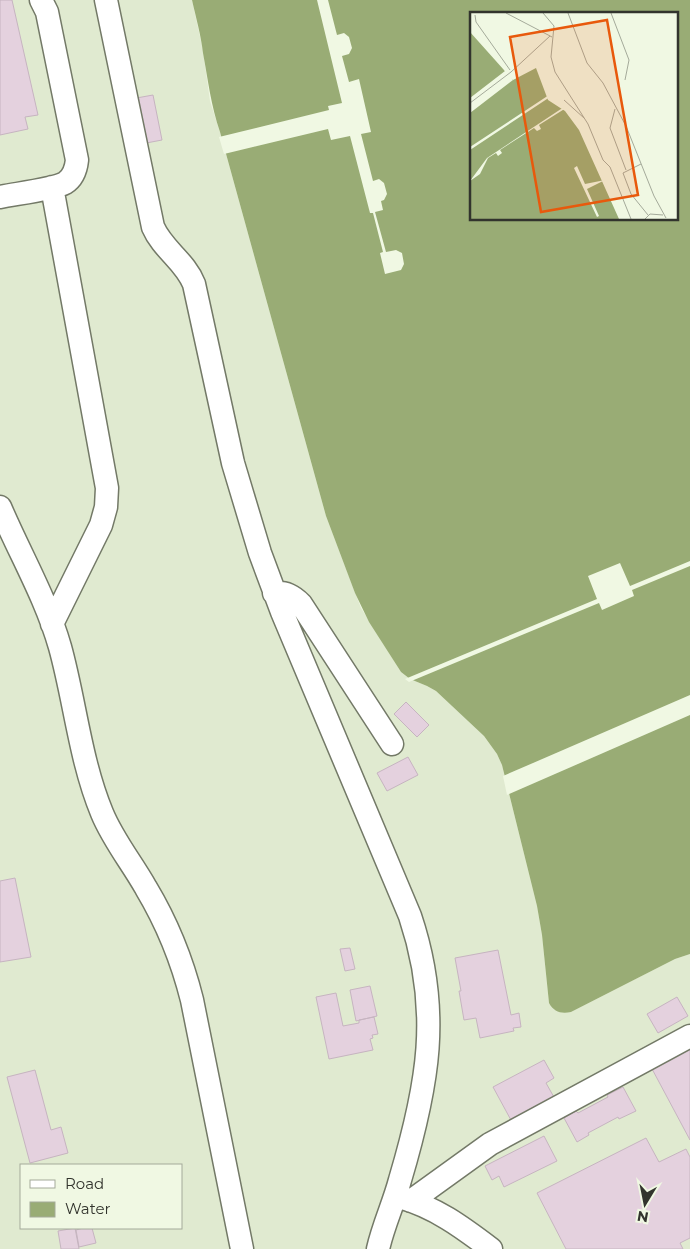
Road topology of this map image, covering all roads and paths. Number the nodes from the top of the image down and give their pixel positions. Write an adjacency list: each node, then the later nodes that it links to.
1 (41, 0): 3 (lane)
2 (106, 0): 6 (lane)
3 (52, 187): 4 (lane); 7 (lane)
4 (0, 197)
5 (0, 507): 7 (lane)
6 (274, 593): 8 (lane); 10 (lane)
7 (52, 624): 11 (lane)
8 (392, 744)
9 (690, 1036): 10 (lane)
10 (403, 1199): 12 (lane); 13 (lane)
11 (242, 1249)
12 (378, 1249)
13 (491, 1249)

